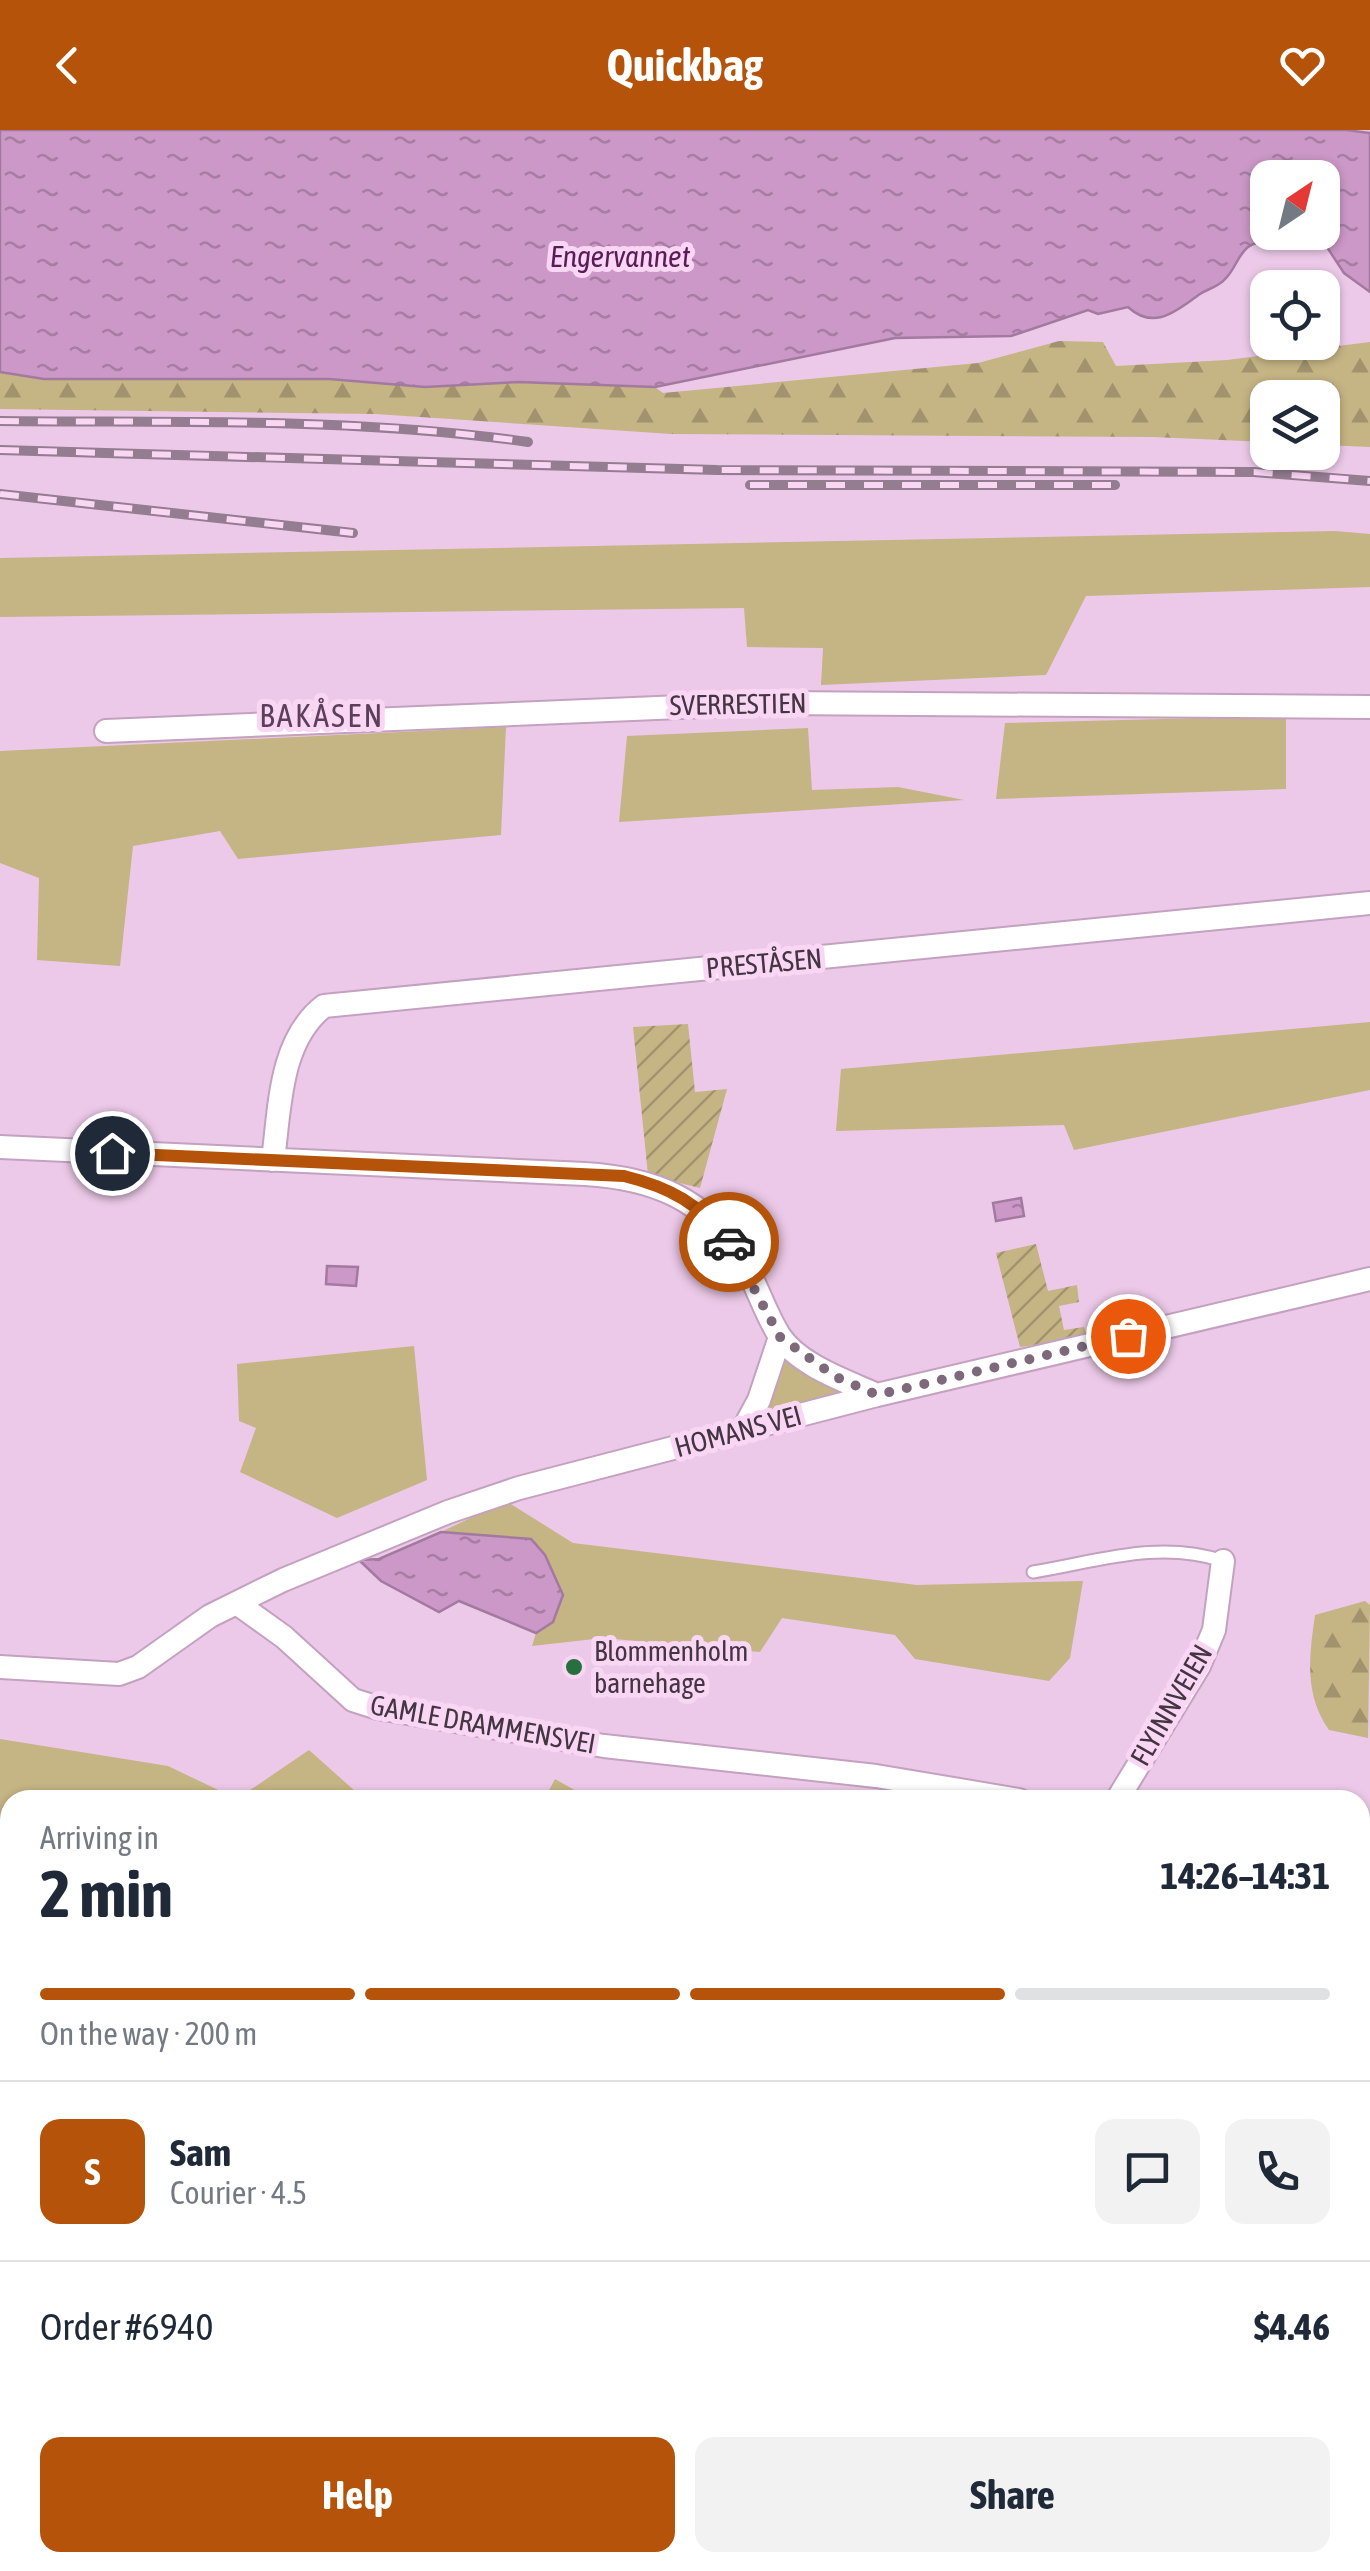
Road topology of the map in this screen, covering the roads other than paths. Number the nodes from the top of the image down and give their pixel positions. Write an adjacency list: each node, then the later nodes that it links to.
1 (1370, 707): 2 (street, SVERRESTIEN)
2 (106, 731)
3 (1370, 903): 5 (street, PRESTÅSEN)
4 (0, 1147): 5 (street)
5 (273, 1160): 7 (street)
6 (1370, 1279): 8 (street, HOMANS VEI)
7 (780, 1337): 8 (street); 9 (street)
8 (877, 1395): 9 (street, HOMANS VEI)
9 (744, 1428): 12 (street, HOMANS VEI)
10 (1223, 1561): 11 (lane, FLYINNVEIEN); 15 (street, FLYINNVEIEN)
11 (1034, 1572)
12 (238, 1604): 13 (street); 14 (street, GAMLE DRAMMENSVEI)
13 (0, 1667)
14 (959, 1790)
15 (1123, 1790)

